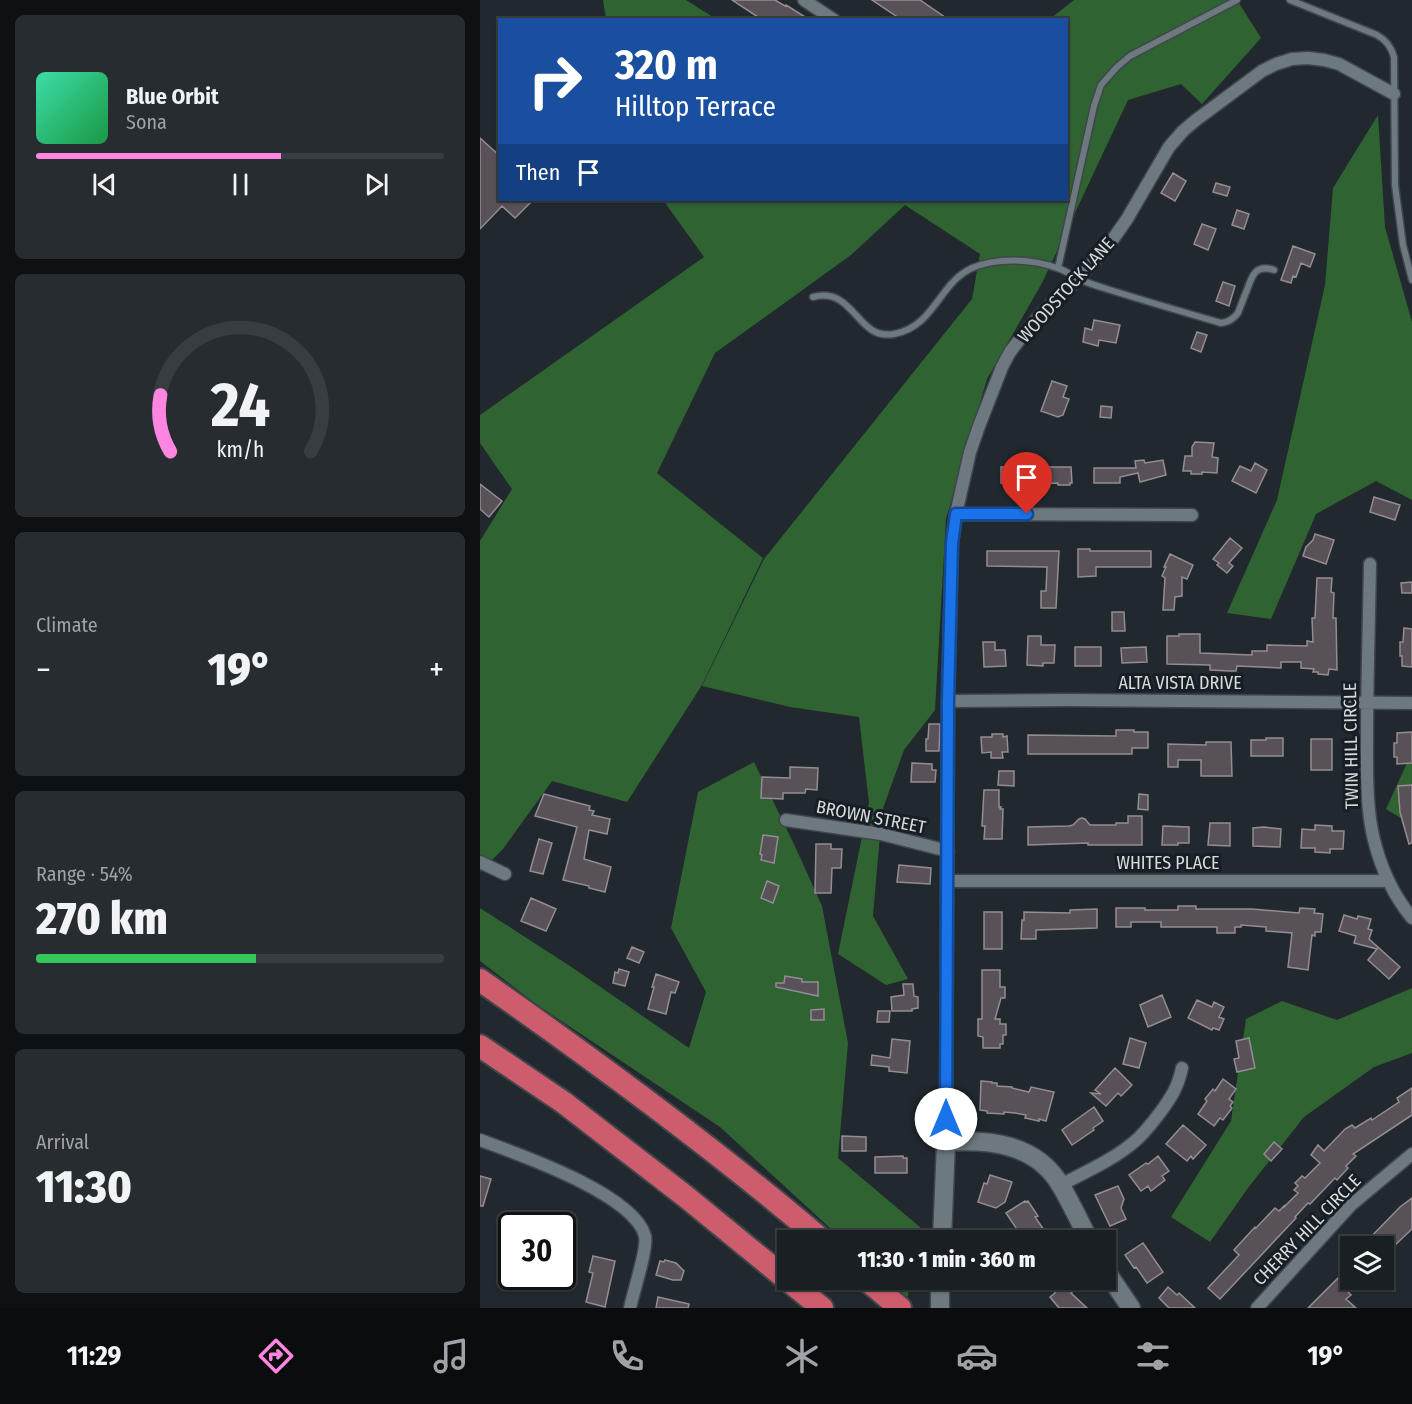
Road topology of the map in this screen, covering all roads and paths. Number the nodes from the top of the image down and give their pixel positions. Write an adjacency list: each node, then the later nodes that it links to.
1 (804, 0): 4 (street)
2 (1237, 0): 6 (lane)
3 (1290, 0): 5 (lane)
4 (831, 18)
5 (1394, 94): 8 (street, WOODSTOCK LANE); 9 (lane)
6 (1058, 268): 8 (lane); 10 (lane)
7 (1274, 270): 8 (lane)
8 (1078, 279): 11 (street, WOODSTOCK LANE)
9 (1412, 280)
10 (813, 297)
11 (956, 514): 12 (street); 14 (street, WOODSTOCK LANE)
12 (1192, 515)
13 (1370, 564): 15 (street, TWIN HILL CIRCLE)
14 (948, 701): 15 (street, ALTA VISTA DRIVE); 18 (street, WOODSTOCK LANE)
15 (1367, 703): 16 (street, ALTA VISTA DRIVE); 22 (street, TWIN HILL CIRCLE)
16 (1412, 703)
17 (786, 820): 18 (street, BROWN STREET)
18 (948, 850): 21 (street, WOODSTOCK LANE)
19 (480, 862): 20 (street)
20 (505, 874)
21 (948, 880): 22 (street, WHITES PLACE); 28 (street, WOODSTOCK LANE)
22 (1388, 881): 23 (street, TWIN HILL CIRCLE)
23 (1412, 918)
24 (480, 980): 31 (highway)
25 (480, 1046): 38 (highway)
26 (1182, 1068): 30 (street)
27 (480, 1140): 37 (street)
28 (946, 1142): 30 (street); 32 (street, WOODSTOCK LANE)
29 (1412, 1154): 42 (street, CHERRY HILL CIRCLE)
30 (1061, 1185): 33 (street)
31 (810, 1230)
32 (942, 1230)
33 (1084, 1230)
34 (1116, 1287): 41 (street)
35 (879, 1290): 39 (highway)
36 (940, 1290): 40 (street)
37 (630, 1308)
38 (822, 1308)
39 (900, 1308)
40 (940, 1308)
41 (1131, 1308)
42 (1257, 1308)

